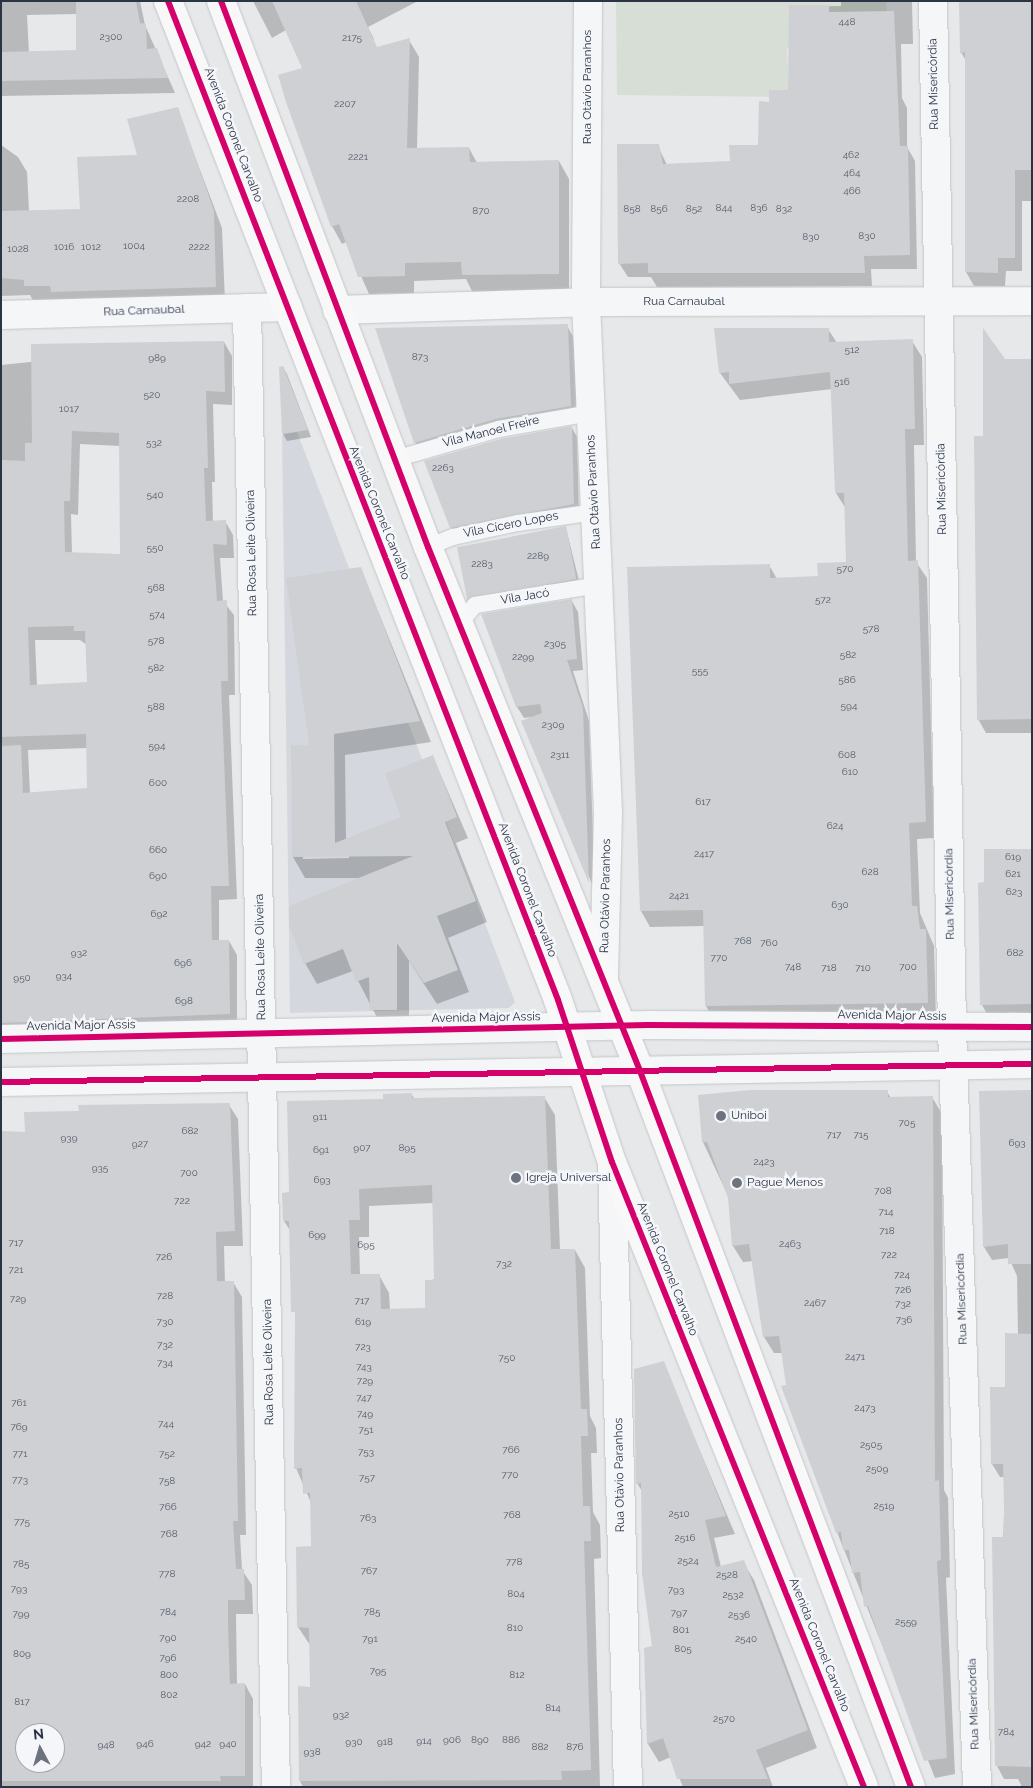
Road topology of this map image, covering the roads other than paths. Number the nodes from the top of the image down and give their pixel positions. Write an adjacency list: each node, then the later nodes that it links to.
1 (168, 1): 8 (main road, Avenida Coronel Carvalho)
2 (221, 1): 10 (main road)
3 (588, 1): 6 (street, Rua Otávio Paranhos)
4 (933, 1): 7 (street, Rua Misericórdia)
5 (1032, 301): 7 (street, Rua Carnaubal)
6 (586, 302): 7 (street, Rua Carnaubal); 10 (street, Rua Carnaubal); 12 (street, Rua Otávio Paranhos)
7 (937, 302): 22 (street, Rua Misericórdia)
8 (288, 307): 9 (street, Rua Carnaubal); 21 (main road, Avenida Coronel Carvalho)
9 (248, 308): 11 (street, Rua Carnaubal); 23 (street, Rua Rosa Leite Oliveira)
10 (337, 310): 13 (main road)
11 (1, 316)
12 (590, 413): 13 (lane, Vila Manoel Freire); 14 (street, Rua Otávio Paranhos)
13 (395, 459): 15 (main road)
14 (595, 512): 15 (lane, Vila Cícero Lopes); 16 (street, Rua Otávio Paranhos)
15 (428, 547): 17 (main road)
16 (600, 585): 17 (lane, Vila Jacó); 18 (street, Rua Otávio Paranhos)
17 (459, 624): 18 (main road)
18 (604, 982): 19 (main road)
19 (622, 1026): 21 (street, Avenida Major Assis); 22 (street, Avenida Major Assis); 27 (main road)
20 (1032, 1027): 22 (street, Avenida Major Assis)
21 (568, 1028): 23 (street, Avenida Major Assis); 28 (main road, Avenida Coronel Carvalho)
22 (952, 1028): 26 (street, Rua Misericórdia)
23 (262, 1034): 24 (street, Avenida Major Assis); 29 (street, Rua Rosa Leite Oliveira)
24 (1, 1039)
25 (1032, 1064): 26 (street)
26 (955, 1065): 27 (street); 36 (street, Rua Misericórdia)
27 (640, 1071): 28 (street); 35 (main road)
28 (582, 1073): 29 (street); 31 (main road, Avenida Coronel Carvalho)
29 (263, 1078): 30 (street); 32 (street, Rua Rosa Leite Oliveira)
30 (1, 1082)
31 (612, 1162): 33 (street, Rua Otávio Paranhos); 34 (main road, Avenida Coronel Carvalho)
32 (276, 1787)
33 (628, 1787)
34 (864, 1787)
35 (911, 1787)
36 (977, 1787)

